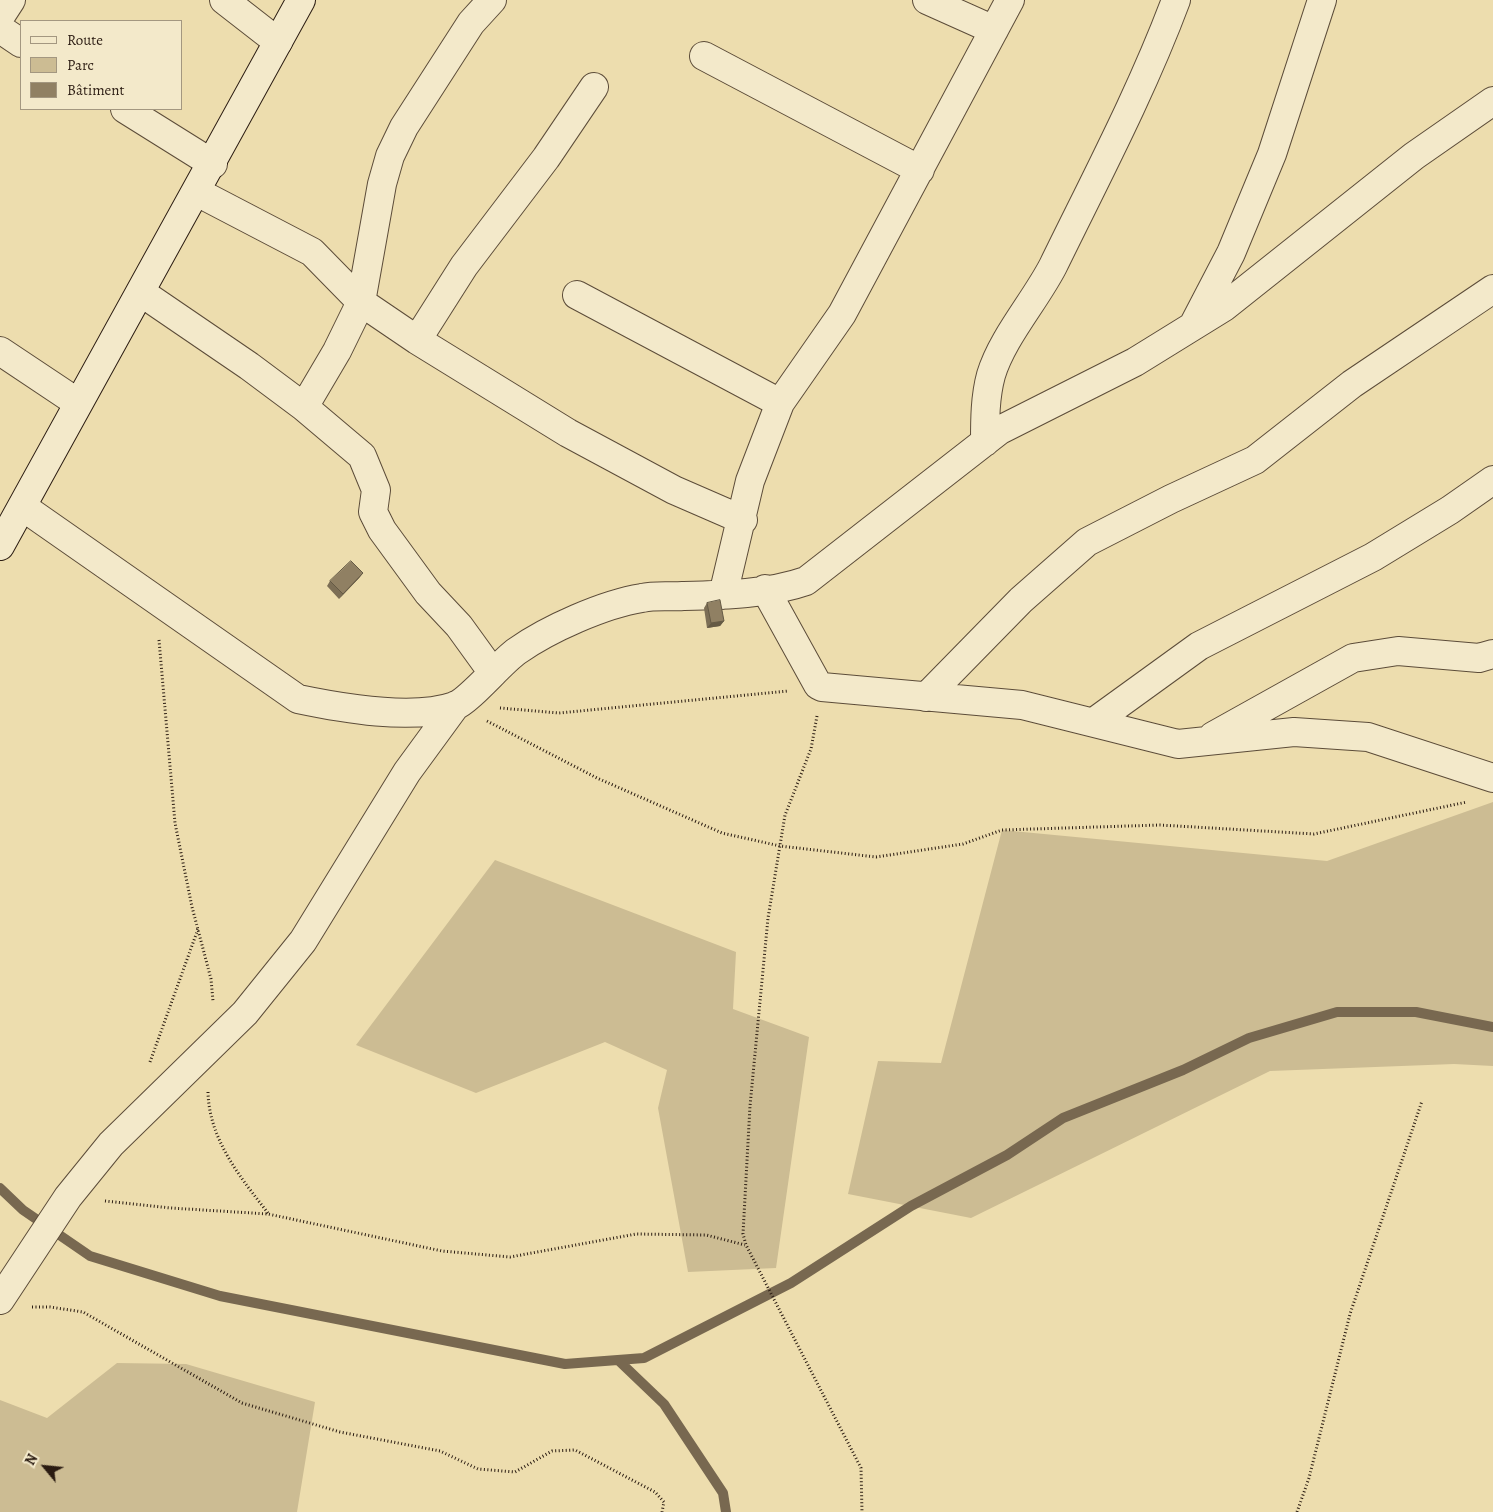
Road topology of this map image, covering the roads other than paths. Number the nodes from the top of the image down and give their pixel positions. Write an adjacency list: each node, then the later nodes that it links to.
1 (11, 0): 9 (street)
2 (224, 0): 13 (street)
3 (301, 0): 13 (street)
4 (492, 0): 24 (street)
5 (927, 0): 11 (street)
6 (1010, 0): 11 (street)
7 (1176, 0): 31 (street)
8 (1316, 1): 25 (street)
9 (0, 16)
10 (0, 29): 12 (street)
11 (994, 30): 19 (street)
12 (20, 41)
13 (278, 42): 18 (street)
14 (704, 56): 19 (street)
15 (594, 87): 26 (street)
16 (1493, 101): 25 (street)
17 (127, 110): 18 (street)
18 (213, 164): 20 (street)
19 (920, 170): 29 (street)
20 (197, 192): 22 (street); 24 (street)
21 (1493, 289): 40 (street)
22 (142, 293): 28 (street); 30 (street)
23 (577, 295): 29 (street)
24 (361, 302): 26 (street); 30 (street)
25 (1193, 326): 31 (street)
26 (417, 340): 34 (street)
27 (0, 351): 28 (street)
28 (78, 403): 33 (street)
29 (780, 403): 34 (street)
30 (304, 408): 39 (street)
31 (984, 442): 36 (street)
32 (1493, 480): 42 (street)
33 (23, 506): 35 (street); 41 (street)
34 (742, 520): 37 (street)
35 (0, 546)
36 (765, 589): 37 (street); 40 (street)
37 (723, 595): 39 (street)
38 (1493, 654): 43 (street)
39 (493, 673): 41 (street)
40 (926, 697): 42 (street)
41 (456, 706): 45 (street)
42 (1094, 722): 43 (street)
43 (1202, 742): 44 (street)
44 (1493, 778)
45 (0, 1300)

